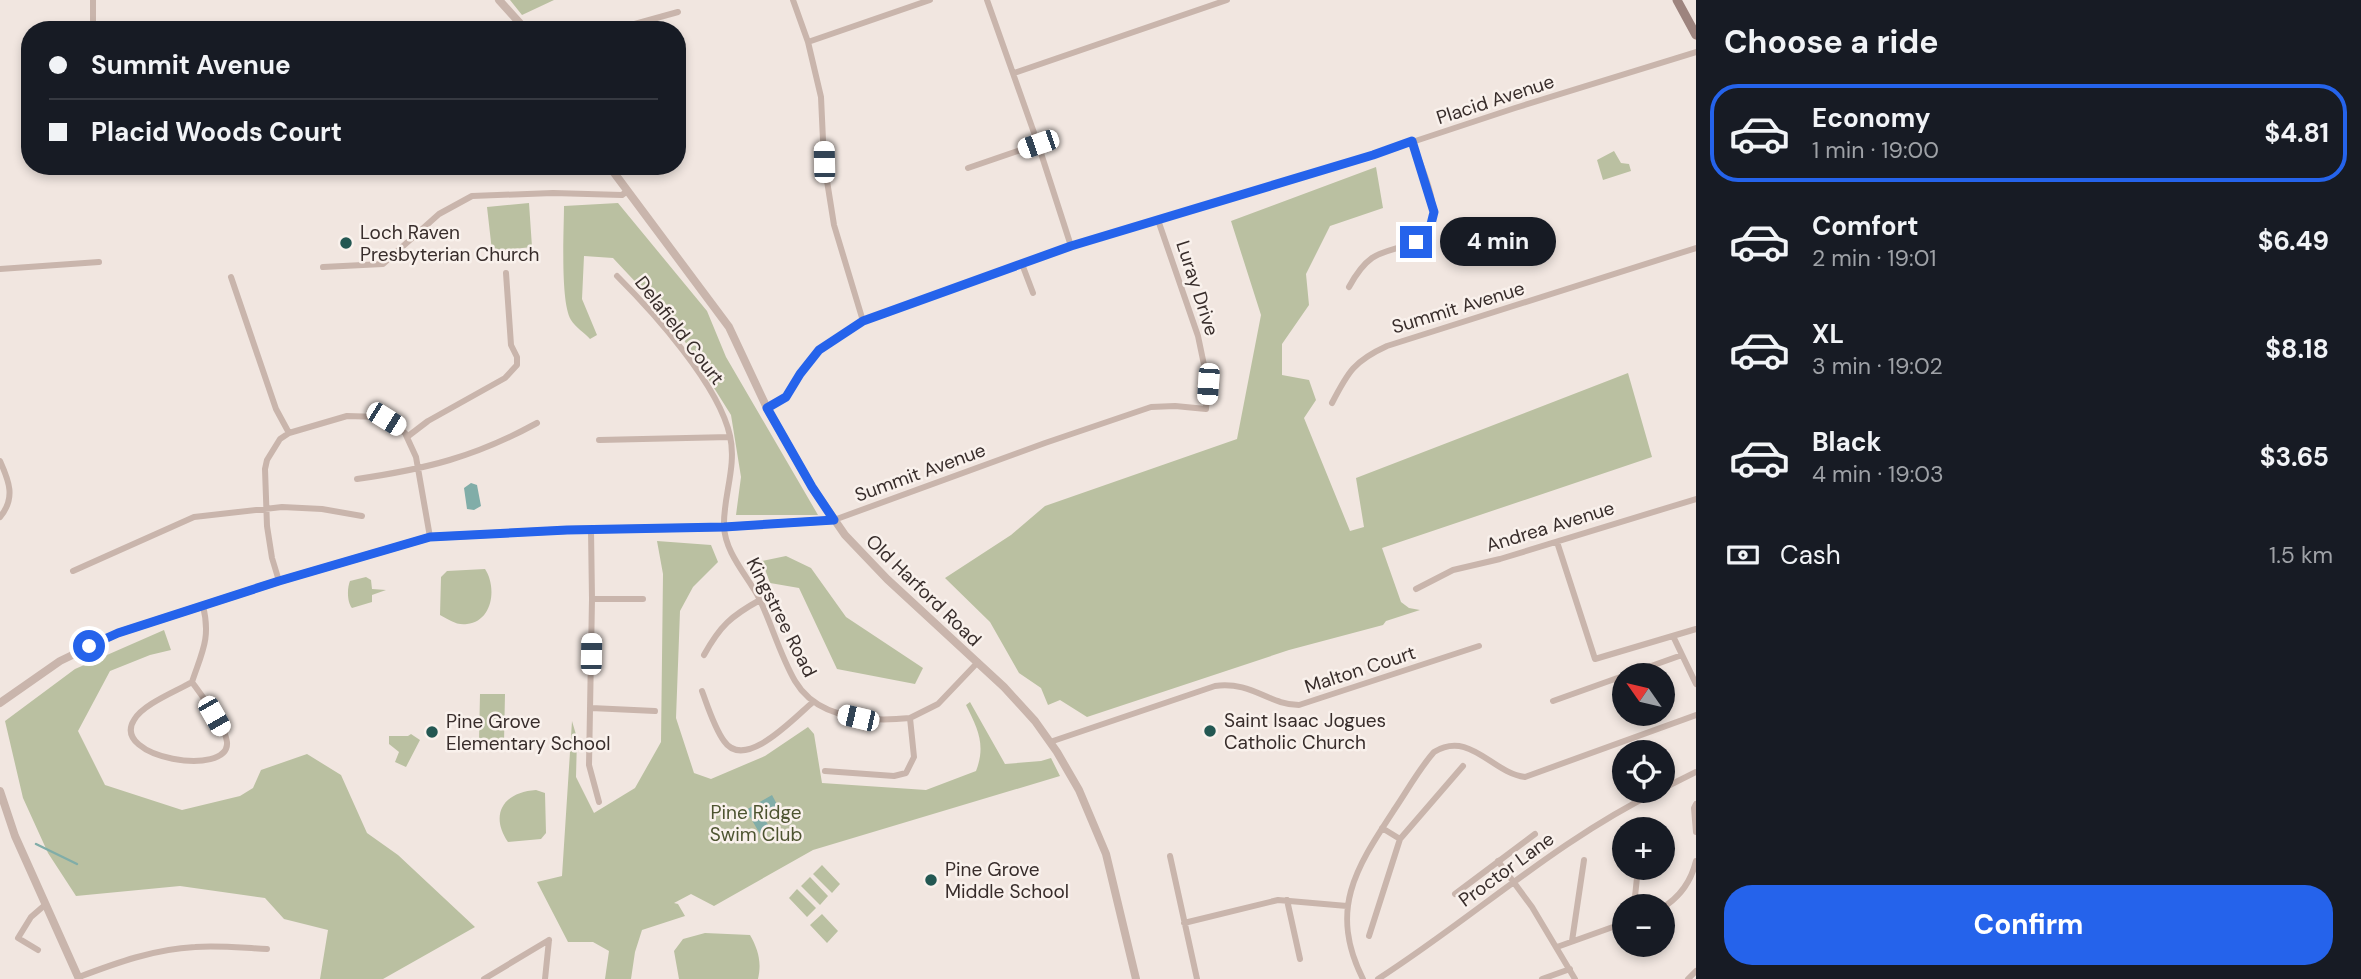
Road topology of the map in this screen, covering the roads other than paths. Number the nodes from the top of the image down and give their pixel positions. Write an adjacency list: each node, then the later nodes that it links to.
1 (93, 0): 9 (street)
2 (499, 0): 10 (street)
3 (793, 0): 13 (street)
4 (930, 0): 13 (street)
5 (987, 0): 15 (street)
6 (1227, 0): 15 (street)
7 (1677, 0): 12 (main road)
8 (678, 12): 11 (street)
9 (93, 21)
10 (518, 21)
11 (646, 21)
12 (1696, 35)
13 (808, 42): 33 (street)
14 (1696, 52): 16 (street, Placid Avenue)
15 (1014, 73): 17 (street)
16 (1412, 141): 21 (street, Placid Avenue); 31 (street)
17 (1038, 144): 18 (street); 22 (street)
18 (968, 168)
19 (615, 175): 20 (street, Old Harford Road)
20 (626, 192): 26 (street); 35 (street, Old Harford Road)
21 (1158, 220): 22 (street, Placid Avenue); 36 (street, Luray Drive)
22 (1071, 246): 25 (street, Placid Avenue)
23 (1696, 248): 34 (street, Summit Avenue)
24 (99, 262): 27 (street)
25 (1022, 264): 32 (street); 33 (street, Placid Avenue)
26 (323, 267)
27 (0, 269)
28 (506, 273): 39 (street)
29 (617, 276): 40 (street, Delafield Court)
30 (231, 277): 38 (street)
31 (1349, 287)
32 (1033, 293)
33 (863, 321): 35 (street, Placid Avenue)
34 (1332, 403)
35 (767, 408): 49 (street, Old Harford Road)
36 (1206, 409): 49 (street, Summit Avenue)
37 (537, 423): 43 (street)
38 (289, 433): 39 (street); 46 (street)
39 (407, 437): 43 (street)
40 (730, 437): 41 (street); 50 (street, Delafield Court)
41 (599, 440)
42 (0, 461): 48 (street)
43 (419, 470): 44 (street); 52 (street)
44 (357, 479)
45 (1696, 499): 53 (street, Andrea Avenue)
46 (268, 509): 47 (street); 54 (street); 55 (street)
47 (362, 516)
48 (0, 517)
49 (834, 520): 50 (street, Summit Avenue); 66 (street, Old Harford Road)
50 (724, 527): 51 (street, Summit Avenue); 59 (street, Kingstree Road)
51 (591, 530): 52 (street, Summit Avenue); 57 (street)
52 (430, 537): 55 (street, Summit Avenue)
53 (1557, 542): 56 (street, Andrea Avenue); 62 (street)
54 (73, 571)
55 (279, 581): 60 (street, Summit Avenue)
56 (1416, 589)
57 (592, 599): 58 (street); 73 (street)
58 (643, 599)
59 (760, 600): 64 (street); 71 (street, Kingstree Road)
60 (202, 606): 67 (street); 72 (street, Summit Avenue)
61 (1696, 629): 62 (street)
62 (1673, 636): 65 (street)
63 (1479, 646): 77 (street, Malton Court)
64 (704, 655)
65 (1682, 655): 68 (street); 70 (street)
66 (978, 662): 76 (street); 77 (street, Old Harford Road)
67 (192, 682): 67 (street)
68 (1696, 684)
69 (702, 691): 71 (street)
70 (1553, 701)
71 (813, 702): 76 (street, Kingstree Road)
72 (0, 703)
73 (591, 708): 74 (street); 83 (street)
74 (655, 711)
75 (1696, 715): 86 (street)
76 (910, 718): 79 (street)
77 (1050, 742): 113 (street, Old Harford Road)
78 (1464, 766): 89 (street)
79 (825, 771)
80 (1696, 772): 81 (street, Proctor Lane)
81 (1675, 782)
82 (0, 791): 98 (street)
83 (599, 802)
84 (1637, 803): 94 (street, Proctor Lane)
85 (1696, 804): 87 (street)
86 (1382, 828): 89 (street); 99 (street)
87 (1696, 832)
88 (1535, 834): 93 (street)
89 (1400, 839): 102 (street)
90 (1170, 856): 100 (street)
91 (1584, 860): 103 (street)
92 (1696, 861): 96 (street)
93 (1498, 862): 94 (street); 95 (street)
94 (1513, 881): 104 (street); 116 (street, Proctor Lane)
95 (1455, 894)
96 (1675, 899)
97 (1287, 900): 99 (street); 100 (street); 107 (street)
98 (46, 904): 106 (street); 110 (street)
99 (1347, 906): 115 (street)
100 (1184, 923): 114 (street)
101 (1612, 927): 103 (street)
102 (1369, 936)
103 (1572, 942): 104 (street)
104 (1557, 947): 108 (street)
105 (267, 949): 110 (street)
106 (38, 950)
107 (1300, 959)
108 (1570, 969): 117 (street); 118 (street)
109 (1696, 971): 119 (street)
110 (79, 978)
111 (484, 979): 112 (street)
112 (545, 979)
113 (1136, 979)
114 (1197, 979)
115 (1363, 979)
116 (1378, 979)
117 (1542, 979)
118 (1575, 979)
119 (1688, 979)

